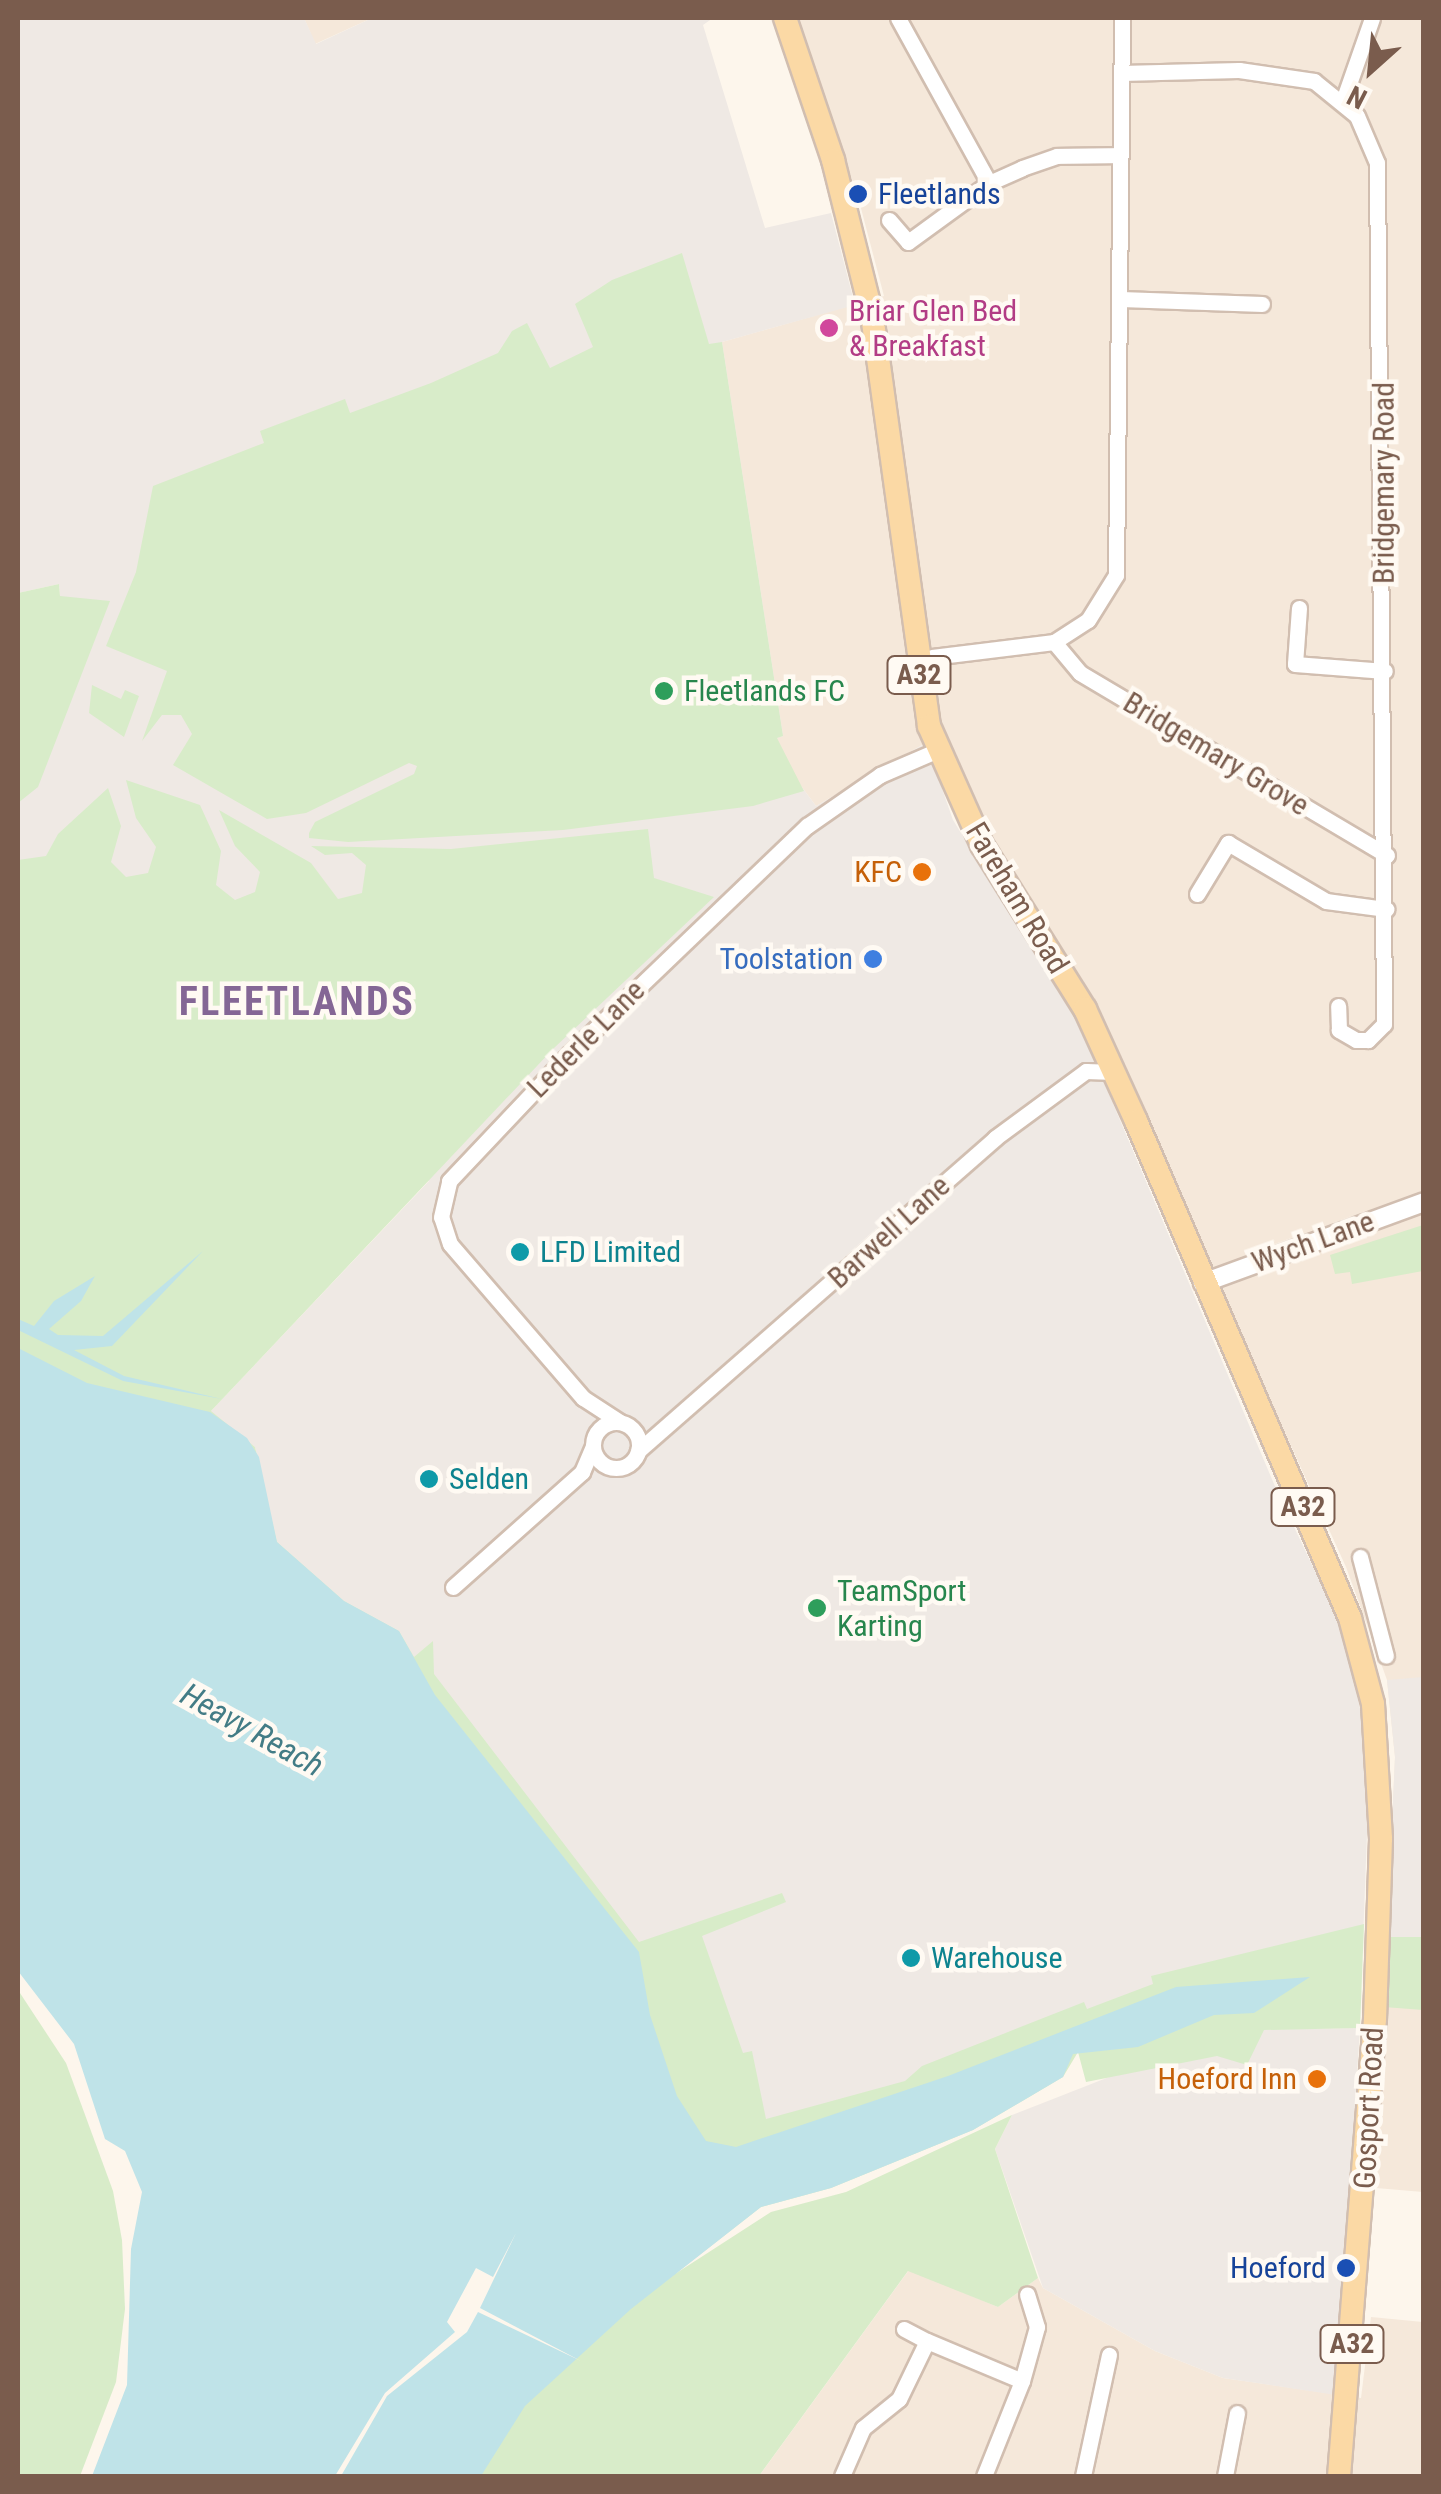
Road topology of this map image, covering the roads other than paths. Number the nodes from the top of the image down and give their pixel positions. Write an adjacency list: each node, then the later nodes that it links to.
1 (784, 18): 16 (main road, Fareham Road / A32)
2 (898, 18): 8 (street)
3 (1122, 18): 5 (street)
4 (1372, 18): 6 (street)
5 (1122, 73): 6 (street, Bridgemary Road); 7 (street)
6 (1343, 101): 15 (street, Bridgemary Road)
7 (1120, 155): 8 (street); 10 (street)
8 (989, 183): 9 (street)
9 (889, 220)
10 (1121, 299): 11 (street); 13 (street)
11 (1262, 304)
12 (1299, 608): 15 (street)
13 (1054, 642): 14 (street); 17 (street, Bridgemary Grove)
14 (932, 657)
15 (1385, 671): 17 (street, Bridgemary Road)
16 (938, 750): 21 (main road, Fareham Road / A32); 24 (street, Lederle Lane)
17 (1386, 855): 19 (street, Bridgemary Road)
18 (1197, 894): 19 (street)
19 (1386, 909): 20 (street, Bridgemary Road)
20 (1338, 1006)
21 (1114, 1072): 23 (main road, Fareham Road / A32); 25 (street, Barwell Lane)
22 (1424, 1202): 23 (street, Wych Lane)
23 (1203, 1283): 34 (main road, Fareham Road / A32)
24 (578, 1392): 26 (street, Lederle Lane); 27 (street, Lederle Lane)
25 (676, 1416): 26 (street); 28 (street, Barwell Lane)
26 (623, 1423): 27 (street); 28 (street)
27 (593, 1444): 29 (street); 30 (street)
28 (638, 1451): 29 (street)
29 (610, 1467): 30 (street)
30 (576, 1477): 32 (street)
31 (1360, 1557): 33 (street)
32 (453, 1587)
33 (1386, 1656)
34 (1378, 1740): 45 (main road, Gosport Road / A32)
35 (1027, 2295): 39 (street)
36 (904, 2329): 37 (street)
37 (927, 2341): 39 (street); 41 (street)
38 (1109, 2355): 43 (street)
39 (1022, 2381): 42 (street)
40 (1237, 2413): 44 (street)
41 (842, 2476)
42 (984, 2476)
43 (1083, 2476)
44 (1225, 2476)
45 (1339, 2476)

